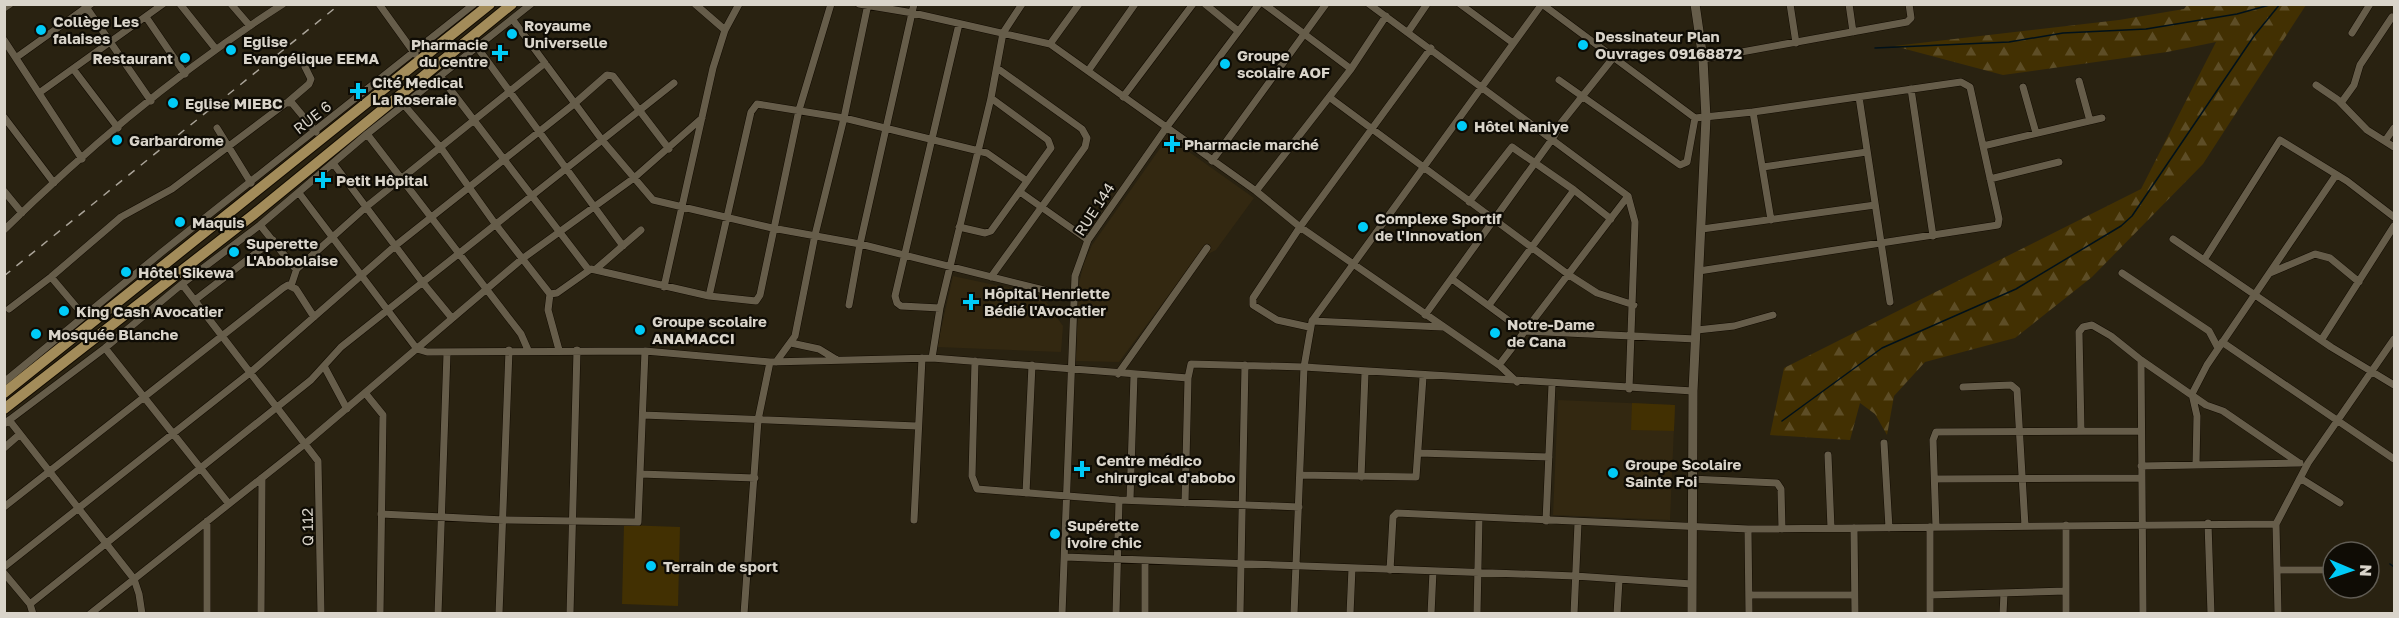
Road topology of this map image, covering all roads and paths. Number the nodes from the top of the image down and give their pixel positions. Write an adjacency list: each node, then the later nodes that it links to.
1 (10, 4): 35 (street)
2 (163, 4): 38 (street)
3 (180, 4): 56 (street)
4 (231, 4): 42 (street)
5 (379, 4): 59 (street)
6 (474, 4): 59 (street, RUE 6)
7 (490, 4): 59 (main road)
8 (512, 4): 268 (main road)
9 (531, 4): 40 (street)
10 (694, 4): 43 (street)
11 (739, 4): 43 (street)
12 (831, 4): 89 (street)
13 (859, 4): 32 (street)
14 (914, 4): 36 (street)
15 (1022, 4): 47 (street)
16 (1079, 4): 54 (street)
17 (1135, 4): 67 (street)
18 (1193, 4): 79 (street)
19 (1205, 4): 44 (street)
20 (1259, 4): 44 (street, RUE 144)
21 (1264, 4): 49 (street)
22 (1326, 4): 49 (street)
23 (1369, 4): 37 (street)
24 (1427, 4): 45 (street)
25 (1460, 4): 52 (street)
26 (1695, 4): 61 (street)
27 (1790, 4): 53 (street)
28 (1849, 4): 46 (street)
29 (1909, 4): 46 (street)
30 (2370, 4): 48 (street)
31 (283, 5): 42 (street)
32 (868, 5): 36 (street); 95 (street)
33 (1542, 5): 52 (street); 60 (street)
34 (87, 6): 51 (street); 58 (street)
35 (4, 8)
36 (913, 13): 41 (street); 104 (street)
37 (1386, 16): 45 (street); 65 (street)
38 (146, 17): 51 (street); 68 (street)
39 (2392, 17): 86 (street)
40 (513, 20): 55 (street); 62 (street)
41 (959, 24): 47 (street); 113 (street)
42 (250, 26): 56 (street)
43 (725, 30): 94 (street)
44 (1238, 31): 102 (street, RUE 144)
45 (1408, 32): 57 (street)
46 (1853, 32): 53 (street)
47 (1003, 33): 54 (street); 64 (street)
48 (2352, 33)
49 (1306, 35): 65 (street); 123 (street)
50 (4, 40): 58 (street)
51 (112, 42): 66 (street); 84 (street)
52 (1513, 43): 73 (street)
53 (1796, 43): 61 (street)
54 (1050, 44): 67 (street)
55 (477, 47): 69 (street); 77 (street)
56 (215, 48): 68 (street)
57 (1431, 48): 73 (street); 105 (street)
58 (17, 57): 78 (street)
59 (417, 57): 107 (street, RUE 6); 263 (main road)
60 (1612, 58): 81 (street); 93 (street)
61 (1703, 59): 96 (street)
62 (545, 63): 77 (street); 87 (street)
63 (305, 67): 85 (street)
64 (997, 68): 83 (street); 149 (street)
65 (1351, 69): 80 (street)
66 (74, 70): 78 (street); 100 (street)
67 (1088, 71): 79 (street)
68 (185, 74): 84 (street)
69 (440, 76): 88 (street); 98 (street)
70 (1559, 80): 81 (street)
71 (2079, 81): 99 (street)
72 (674, 84): 90 (street)
73 (1482, 85): 110 (street); 128 (street)
74 (2316, 85): 86 (street)
75 (2023, 87): 109 (street)
76 (1911, 89): 82 (street); 114 (street); 169 (street)
77 (510, 91): 98 (street); 106 (street)
78 (39, 93): 122 (street)
79 (1123, 97): 102 (street)
80 (1329, 97): 105 (street); 140 (street)
81 (1582, 97): 93 (street); 110 (street)
82 (1859, 97): 91 (street); 120 (street)
83 (991, 98): 119 (street); 134 (street)
84 (151, 101): 100 (street)
85 (288, 102): 107 (street); 115 (street)
86 (2341, 103): 112 (street)
87 (574, 104): 90 (street); 106 (street); 111 (street)
88 (404, 105): 108 (street); 117 (street)
89 (799, 110): 95 (street); 154 (street); 163 (street)
90 (640, 111): 111 (street); 118 (street)
91 (1753, 112): 96 (street); 127 (street)
92 (4, 117): 135 (street)
93 (1695, 117): 96 (street)
94 (702, 118): 118 (street); 147 (street)
95 (844, 118): 104 (street); 168 (street)
96 (1706, 118): 164 (street)
97 (2103, 118): 99 (street)
98 (475, 120): 117 (street); 121 (street)
99 (2090, 121): 109 (street)
100 (118, 128): 122 (street)
101 (217, 128): 115 (street)
102 (1167, 128): 123 (street); 173 (street, RUE 144)
103 (2394, 128): 112 (street)
104 (888, 129): 113 (street); 175 (street)
105 (1374, 130): 128 (street); 162 (street)
106 (540, 131): 121 (street); 129 (street)
107 (316, 132): 136 (street, RUE 6)
108 (368, 134): 126 (street); 131 (street)
109 (2036, 134): 114 (street)
110 (1553, 138): 124 (street); 143 (street)
111 (602, 140): 129 (street); 132 (street)
112 (2385, 141): 116 (street)
113 (933, 142): 119 (street); 181 (street)
114 (1983, 146): 133 (street)
115 (228, 147): 136 (street); 193 (street)
116 (2394, 147)
117 (441, 148): 131 (street); 137 (street)
118 (669, 149): 132 (street)
119 (977, 151): 134 (street); 161 (street)
120 (1867, 152): 127 (street); 146 (street)
121 (504, 158): 137 (street); 144 (street)
122 (82, 159): 135 (street)
123 (1212, 160): 140 (street)
124 (1535, 162): 138 (street); 145 (street); 157 (street)
125 (2059, 162): 133 (street)
126 (333, 163): 142 (street); 148 (street)
127 (1763, 166): 156 (street)
128 (1422, 168): 145 (street); 184 (street)
129 (568, 169): 144 (street); 150 (street)
130 (2336, 175): 153 (street); 183 (street); 190 (street)
131 (403, 177): 148 (street); 152 (street)
132 (634, 178): 147 (street); 150 (street)
133 (1990, 179): 169 (street)
134 (1027, 181): 141 (street)
135 (54, 183): 151 (street)
136 (251, 183): 216 (street, RUE 6)
137 (470, 187): 152 (street); 159 (street)
138 (1574, 190): 155 (street); 178 (street)
139 (4, 191): 151 (street)
140 (1256, 191): 162 (street)
141 (1020, 192): 149 (street); 161 (street)
142 (298, 193): 158 (street); 170 (street)
143 (1628, 196): 155 (street); 210 (street)
144 (534, 197): 159 (street); 167 (street)
145 (1469, 202): 157 (street)
146 (1875, 205): 156 (street); 174 (street)
147 (682, 206): 154 (street); 200 (street)
148 (366, 207): 170 (street); 176 (street)
149 (1040, 207): 173 (street); 194 (street)
150 (596, 208): 167 (street); 177 (street)
151 (22, 213): 165 (street)
152 (433, 216): 176 (street); 180 (street)
153 (2394, 217)
154 (726, 218): 163 (street); 204 (street)
155 (1611, 219): 191 (street)
156 (1771, 219): 164 (street)
157 (1494, 220): 178 (street); 195 (street)
158 (260, 225): 172 (street); 198 (street)
159 (496, 225): 180 (street); 182 (street)
160 (2394, 226): 196 (street)
161 (959, 227): 185 (street)
162 (1300, 227): 184 (street); 219 (street)
163 (772, 228): 168 (street); 204 (street)
164 (1702, 229): 188 (street)
165 (4, 230)
166 (641, 230): 177 (street)
167 (560, 232): 182 (street); 187 (street)
168 (815, 235): 175 (street); 227 (street)
169 (1933, 236): 174 (street)
170 (333, 238): 186 (street); 192 (street)
171 (2173, 239): 183 (street)
172 (273, 240): 186 (street); 206 (street)
173 (1088, 240): 205 (street, RUE 144)
174 (1880, 242): 188 (street); 207 (street)
175 (860, 244): 181 (street); 208 (street)
176 (395, 246): 192 (street); 197 (street)
177 (623, 246): 187 (street)
178 (1531, 247): 191 (street); 209 (street)
179 (1207, 248): 252 (street)
180 (459, 254): 197 (street); 201 (street)
181 (904, 256): 185 (street); 211 (street)
182 (522, 259): 201 (street); 202 (street)
183 (2204, 260): 203 (street)
184 (1352, 264): 214 (street); 219 (street)
185 (950, 267): 194 (street); 211 (street)
186 (297, 268): 199 (street)
187 (592, 269): 200 (street); 202 (street)
188 (1700, 272): 223 (street)
189 (2122, 273): 228 (street)
190 (2270, 273): 196 (street); 203 (street)
191 (1569, 275): 210 (street); 221 (street)
192 (361, 276): 213 (street); 217 (street)
193 (51, 277): 212 (street); 216 (street)
194 (992, 277): 205 (street)
195 (1452, 279): 209 (street); 214 (street)
196 (2359, 282): 225 (street)
197 (423, 283): 213 (street); 218 (street)
198 (182, 284): 206 (street, Q 112); 229 (street)
199 (291, 286): 217 (street); 222 (street)
200 (664, 287): 204 (street)
201 (485, 289): 218 (street); 232 (street)
202 (550, 294): 233 (street)
203 (2256, 294): 225 (street); 228 (street)
204 (709, 296)
205 (1072, 297): 247 (street, RUE 144)
206 (195, 300): 222 (street, Q 112)
207 (1890, 302)
208 (849, 305)
209 (1489, 305): 221 (street)
210 (1634, 305): 224 (street)
211 (940, 308): 238 (street)
212 (9, 309)
213 (387, 311): 230 (street); 246 (street)
214 (1425, 315): 220 (street)
215 (1773, 315): 223 (street)
216 (84, 316): 256 (street, RUE 6)
217 (314, 317): 250 (street)
218 (452, 317): 230 (street)
219 (1310, 324): 220 (street); 248 (street)
220 (1442, 327): 245 (street)
221 (1523, 332): 224 (street); 245 (street)
222 (221, 334): 250 (street, Q 112); 266 (street)
223 (1696, 335): 224 (street); 262 (street)
224 (1631, 338): 261 (street)
225 (2322, 339): 249 (street)
226 (2394, 339): 249 (street)
227 (791, 343): 239 (street); 242 (street)
228 (2220, 345): 265 (street); 273 (street)
229 (105, 348): 266 (street); 272 (street)
230 (417, 349): 236 (street); 264 (street)
231 (509, 350): 232 (street); 236 (street); 317 (street)
232 (528, 350): 233 (street)
233 (559, 350): 234 (street)
234 (577, 350): 235 (street); 320 (street)
235 (645, 351): 242 (street); 270 (street)
236 (447, 353): 316 (street)
237 (922, 358): 238 (street); 239 (street); 274 (street)
238 (932, 358): 241 (street)
239 (837, 360): 242 (street)
240 (2141, 360): 265 (street); 275 (street); 276 (street)
241 (975, 361): 243 (street); 303 (street)
242 (773, 362): 271 (street)
243 (1032, 365): 247 (street); 303 (street)
244 (1245, 365): 248 (street); 255 (street); 310 (street)
245 (1499, 365): 257 (street)
246 (324, 366): 267 (street); 269 (street)
247 (1070, 368): 252 (street); 304 (street, RUE 144)
248 (1304, 368): 251 (street); 294 (street)
249 (2372, 370): 259 (street); 273 (street)
250 (251, 372): 267 (street, Q 112); 278 (street)
251 (1365, 373): 254 (street); 295 (street)
252 (1118, 374): 253 (street)
253 (1134, 375): 255 (street); 306 (street)
254 (1423, 377): 257 (street); 283 (street)
255 (1188, 378): 307 (street)
256 (4, 382)
257 (1517, 382): 258 (street)
258 (1552, 384): 261 (street); 285 (street)
259 (2394, 385)
260 (1963, 387): 277 (street)
261 (1629, 389): 262 (street)
262 (1693, 391): 300 (street)
263 (4, 393)
264 (366, 394): 269 (street); 314 (street)
265 (2192, 394): 287 (street); 289 (street)
266 (143, 396): 278 (street); 292 (street)
267 (278, 406): 280 (street, Q 112); 291 (street)
268 (4, 409)
269 (347, 409): 280 (street)
270 (643, 415): 271 (street); 293 (street)
271 (758, 420): 274 (street); 297 (street)
272 (7, 422): 279 (street)
273 (2337, 422): 286 (street); 288 (street)
274 (917, 426): 318 (street)
275 (2081, 431): 276 (street); 277 (street)
276 (2140, 431): 290 (street)
277 (2019, 433): 301 (street); 302 (street)
278 (172, 434): 291 (street); 313 (street)
279 (20, 435): 282 (street); 292 (street)
280 (306, 443): 296 (street); 364 (street, Q 112)
281 (1884, 443): 332 (street)
282 (4, 448)
283 (1419, 453): 285 (street); 295 (street)
284 (1828, 455): 330 (street)
285 (1549, 457): 321 (street)
286 (2394, 459)
287 (2299, 463): 288 (street); 289 (street)
288 (2308, 463): 299 (street)
289 (2196, 465): 290 (street)
290 (2141, 466): 298 (street)
291 (199, 468): 309 (street); 335 (street)
292 (50, 472): 311 (street); 313 (street)
293 (640, 474): 297 (street); 320 (street)
294 (1300, 475): 295 (street); 312 (street)
295 (1361, 477)
296 (262, 478): 309 (street); 363 (street)
297 (755, 478): 369 (street)
298 (2140, 478): 302 (street); 324 (street)
299 (2300, 478): 308 (street); 325 (street)
300 (1691, 479): 328 (street); 334 (street)
301 (1935, 479): 302 (street); 329 (street)
302 (2022, 479): 327 (street)
303 (1026, 493): 304 (street)
304 (1065, 496): 305 (street); 336 (street, RUE 144)
305 (1119, 500): 306 (street); 337 (street)
306 (1130, 500): 307 (street)
307 (1185, 503): 310 (street)
308 (2340, 503)
309 (229, 504): 319 (street)
310 (1240, 505): 312 (street); 339 (street)
311 (4, 507)
312 (1299, 507): 340 (street)
313 (78, 509): 335 (street); 341 (street)
314 (381, 514): 316 (street); 365 (street)
315 (1479, 517): 321 (street); 343 (street); 348 (street)
316 (441, 518): 317 (street); 366 (street)
317 (504, 520): 320 (street); 367 (street)
318 (914, 520)
319 (207, 521): 350 (street); 362 (street)
320 (574, 521): 368 (street)
321 (1546, 521): 322 (street)
322 (1578, 523): 328 (street); 349 (street)
323 (2208, 523): 324 (street); 325 (street); 387 (street)
324 (2141, 524): 326 (street); 386 (street)
325 (2276, 524): 344 (street)
326 (2066, 525): 327 (street); 353 (street)
327 (2025, 526): 329 (street)
328 (1691, 527): 333 (street); 352 (street)
329 (1933, 527): 332 (street); 357 (street)
330 (1831, 528): 331 (street); 334 (street)
331 (1854, 528): 332 (street); 356 (street)
332 (1889, 528)
333 (1748, 529): 334 (street); 355 (street)
334 (1782, 529)
335 (106, 543): 350 (street); 358 (street)
336 (1065, 557): 337 (street); 370 (street, RUE 144)
337 (1117, 560): 338 (street); 371 (street)
338 (1145, 561): 339 (street); 372 (street)
339 (1242, 564): 340 (street); 373 (street)
340 (1298, 566): 342 (street); 374 (street)
341 (4, 567)
342 (1352, 568): 343 (street); 375 (street)
343 (1390, 570): 346 (street)
344 (2278, 570): 345 (street); 388 (street)
345 (2321, 570)
346 (1433, 572): 348 (street); 376 (street)
347 (4, 573): 358 (street)
348 (1478, 573): 349 (street); 377 (street)
349 (1575, 576): 351 (street); 378 (street)
350 (134, 579): 360 (street); 361 (street)
351 (1619, 580): 352 (street); 379 (street)
352 (1692, 584): 380 (street)
353 (2066, 591): 354 (street); 385 (street)
354 (2004, 593): 357 (street); 384 (street)
355 (1749, 595): 356 (street); 381 (street)
356 (1854, 595): 382 (street)
357 (1930, 596): 383 (street)
358 (30, 604): 359 (street)
359 (33, 614)
360 (90, 614)
361 (142, 614)
362 (207, 614)
363 (261, 614)
364 (321, 614)
365 (380, 614)
366 (438, 614)
367 (499, 614)
368 (570, 614)
369 (744, 614)
370 (1062, 614)
371 (1116, 614)
372 (1144, 614)
373 (1240, 614)
374 (1294, 614)
375 (1350, 614)
376 (1431, 614)
377 (1477, 614)
378 (1574, 614)
379 (1617, 614)
380 (1692, 614)
381 (1749, 614)
382 (1855, 614)
383 (1930, 614)
384 (2003, 614)
385 (2066, 614)
386 (2143, 614)
387 (2211, 614)
388 (2278, 614)

